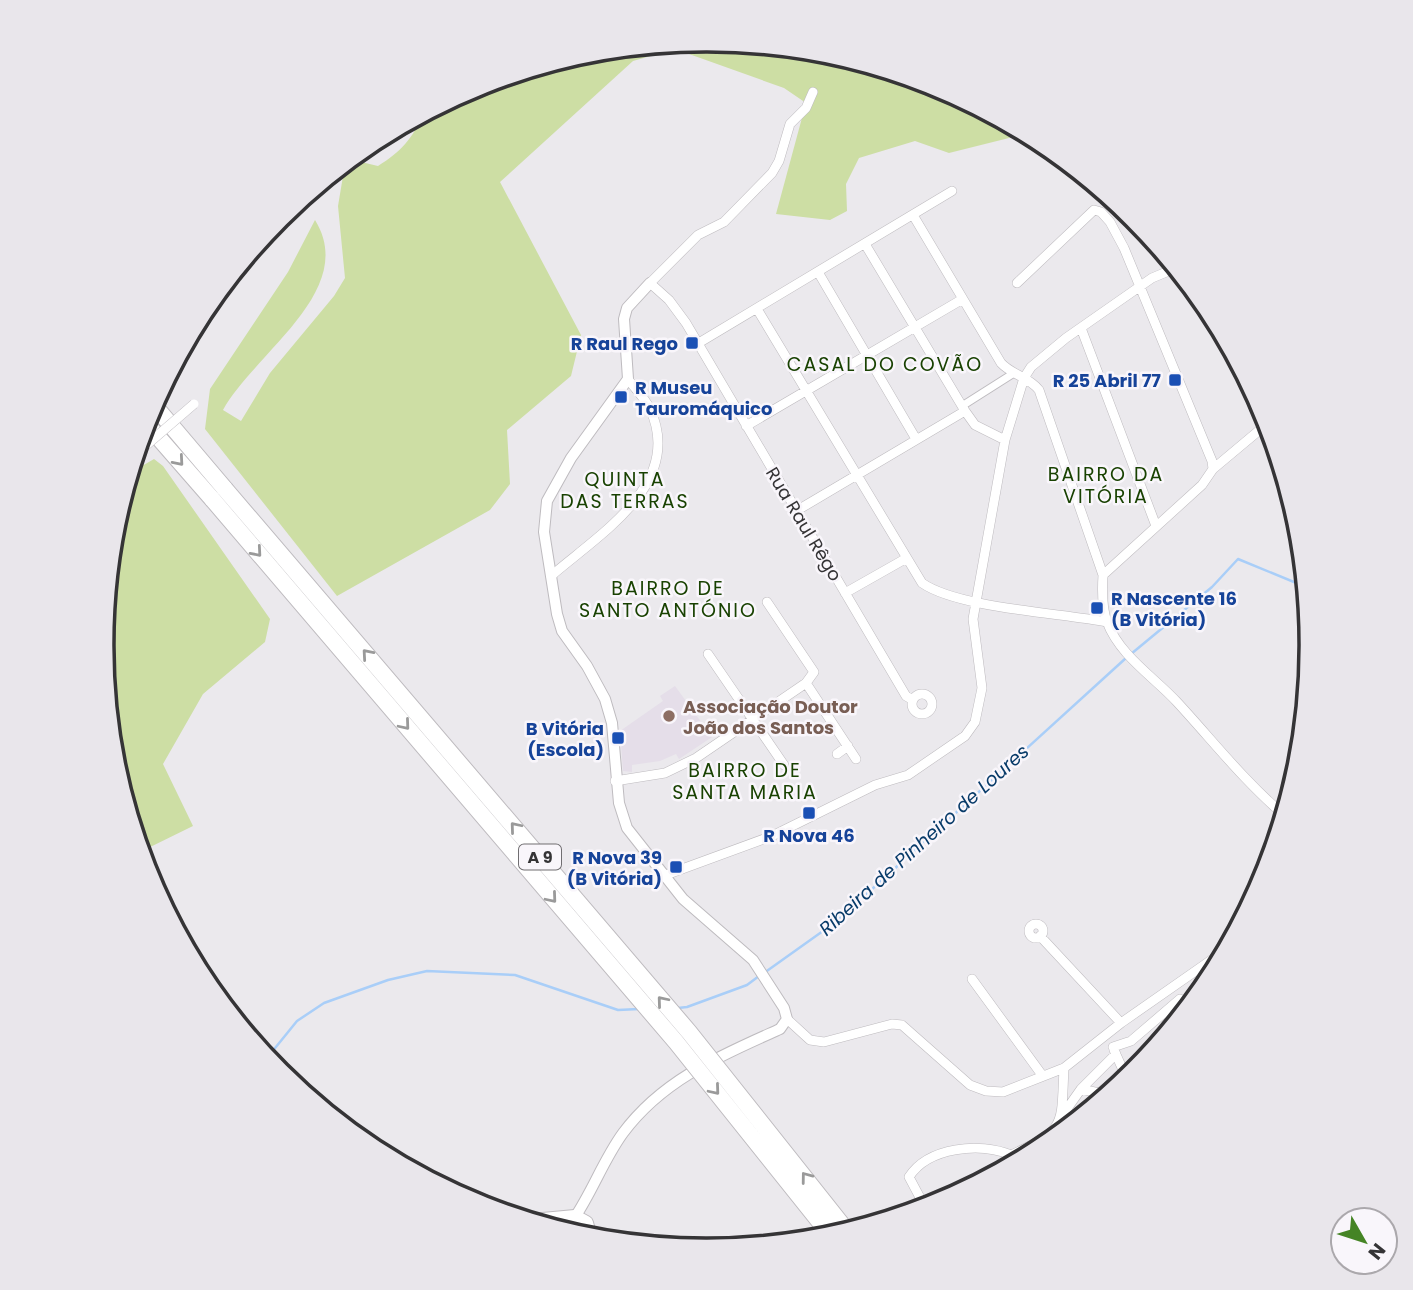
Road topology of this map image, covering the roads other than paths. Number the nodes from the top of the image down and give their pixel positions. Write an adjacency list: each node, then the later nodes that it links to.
1 (813, 92): 8 (street)
2 (953, 191): 3 (street)
3 (913, 215): 4 (street); 10 (street)
4 (865, 244): 5 (street); 12 (street)
5 (818, 272): 11 (street); 15 (street)
6 (1167, 272): 9 (street)
7 (1017, 282): 9 (street)
8 (650, 283): 14 (street, Rua Raul Rêgo); 18 (street)
9 (1140, 286): 13 (street); 29 (street)
10 (961, 300): 12 (street); 16 (street)
11 (757, 309): 14 (street); 19 (street)
12 (915, 327): 15 (street); 21 (street)
13 (1081, 328): 17 (street); 33 (street)
14 (697, 344): 23 (street, Rua Raul Rêgo)
15 (866, 356): 19 (street); 26 (street)
16 (1014, 373): 17 (street); 21 (street)
17 (1024, 378): 27 (street); 35 (street)
18 (628, 379): 36 (street); 36 (street)
19 (806, 391): 23 (street); 30 (street)
20 (194, 404): 28 (street, bridge)
21 (963, 409): 26 (street); 27 (street)
22 (161, 413): 31 (highway, A 9)
23 (746, 426): 32 (street, Rua Raul Rêgo)
24 (154, 431): 31 (highway, A 9, one-way to 31)
25 (1259, 431): 29 (street)
26 (916, 439): 30 (street)
27 (1005, 440): 39 (street)
28 (150, 442)
29 (1213, 469): 33 (street)
30 (855, 476): 32 (street); 34 (street)
31 (219, 494): 70 (highway, A 9, one-way to 31, bridge); 72 (highway, A 9, one-way to 72, bridge)
32 (796, 511): 37 (street, Rua Raul Rêgo)
33 (1156, 526): 35 (street)
34 (905, 559): 37 (street); 39 (street)
35 (1103, 575): 40 (street)
36 (551, 576): 49 (street)
37 (845, 593): 43 (street, Rua Raul Rêgo)
38 (767, 601): 42 (street)
39 (977, 601): 40 (street); 51 (street)
40 (1107, 622): 50 (street)
41 (708, 654): 44 (street)
42 (806, 682): 44 (street); 45 (street)
43 (914, 700)
44 (753, 718): 48 (street); 49 (street)
45 (848, 746): 46 (street); 47 (street)
46 (837, 754)
47 (856, 759)
48 (784, 765)
49 (615, 781): 51 (street)
50 (1276, 808)
51 (663, 876): 57 (street)
52 (1040, 936): 58 (street)
53 (1205, 964): 55 (street)
54 (972, 979): 63 (street)
55 (1173, 987): 56 (street); 58 (street)
56 (1180, 999): 60 (street)
57 (787, 1019): 63 (street); 71 (street)
58 (1121, 1023): 59 (street)
59 (1108, 1035): 60 (street); 62 (street)
60 (1114, 1050): 61 (street); 64 (street)
61 (1121, 1067)
62 (1064, 1068): 63 (street); 66 (street)
63 (1042, 1075)
64 (1082, 1087): 65 (street); 66 (street)
65 (1095, 1092)
66 (1063, 1115): 67 (street)
67 (1060, 1120)
68 (1004, 1157): 69 (street)
69 (919, 1197)
70 (840, 1222)
71 (581, 1224)
72 (823, 1226)

